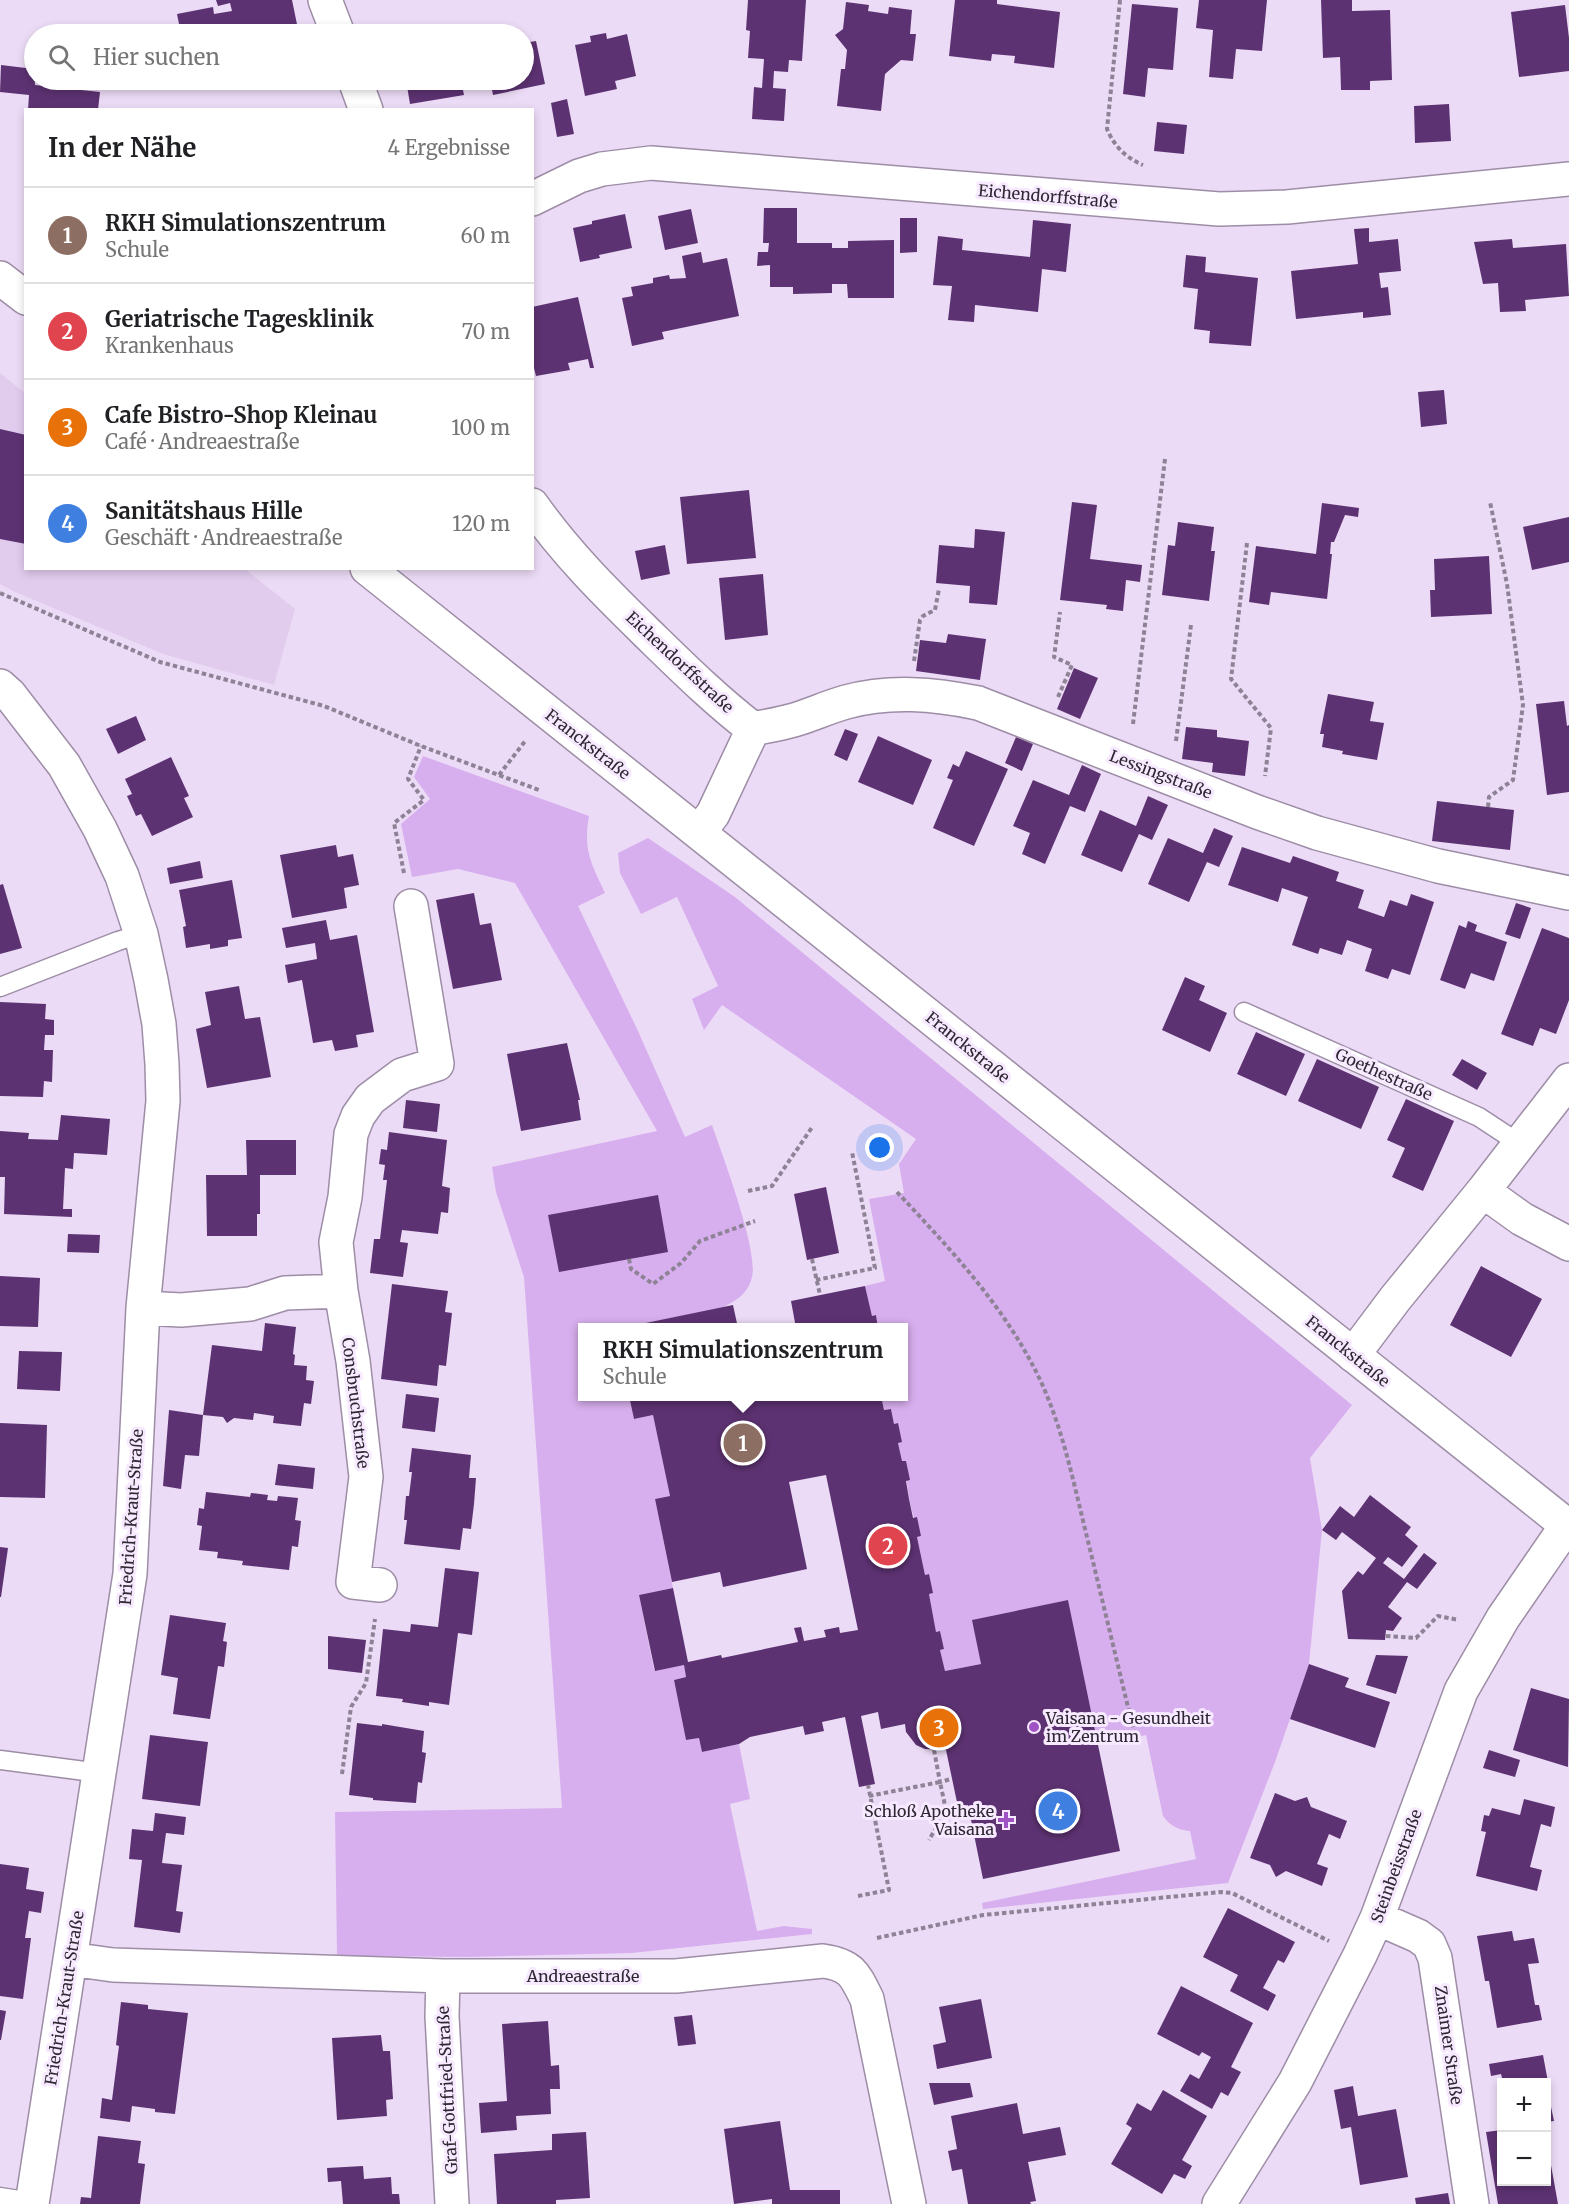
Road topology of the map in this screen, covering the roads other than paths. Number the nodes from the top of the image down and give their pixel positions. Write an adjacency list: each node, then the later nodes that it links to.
1 (325, 0): 2 (street)
2 (334, 24)
3 (359, 90): 4 (street)
4 (365, 108)
5 (1569, 179): 6 (street, Eichendorffstraße)
6 (534, 198)
7 (0, 278): 8 (street)
8 (24, 296)
9 (534, 508): 12 (street, Eichendorffstraße)
10 (370, 570): 13 (street, Franckstraße)
11 (0, 686): 16 (street, Friedrich-Kraut-Straße)
12 (753, 729): 13 (street); 14 (street, Lessingstraße)
13 (699, 832): 25 (street, Franckstraße)
14 (1569, 893)
15 (411, 906): 23 (street, Consbruchstraße)
16 (141, 934): 17 (lane); 24 (street, Friedrich-Kraut-Straße)
17 (0, 987)
18 (1244, 1012): 20 (lane, Goethestraße)
19 (1569, 1080): 20 (street)
20 (1520, 1143): 21 (street)
21 (1483, 1191): 22 (street); 25 (street)
22 (1569, 1244)
23 (341, 1291): 24 (street); 27 (street, Consbruchstraße)
24 (143, 1308): 29 (street, Friedrich-Kraut-Straße)
25 (1353, 1355): 26 (street, Franckstraße)
26 (1568, 1526): 30 (street, Steinbeisstraße)
27 (380, 1585)
28 (0, 1760): 29 (lane)
29 (100, 1773): 31 (street, Friedrich-Kraut-Straße)
30 (1377, 1918): 34 (street, Steinbeisstraße); 38 (street, Znaimer Straße)
31 (70, 1959): 32 (street, Andreaestraße); 35 (street, Friedrich-Kraut-Straße)
32 (443, 1976): 36 (street, Graf-Gottfried-Straße); 37 (street, Andreaestraße)
33 (0, 2197): 35 (lane)
34 (1227, 2201)
35 (32, 2203)
36 (452, 2204)
37 (909, 2204)
38 (1472, 2204)

